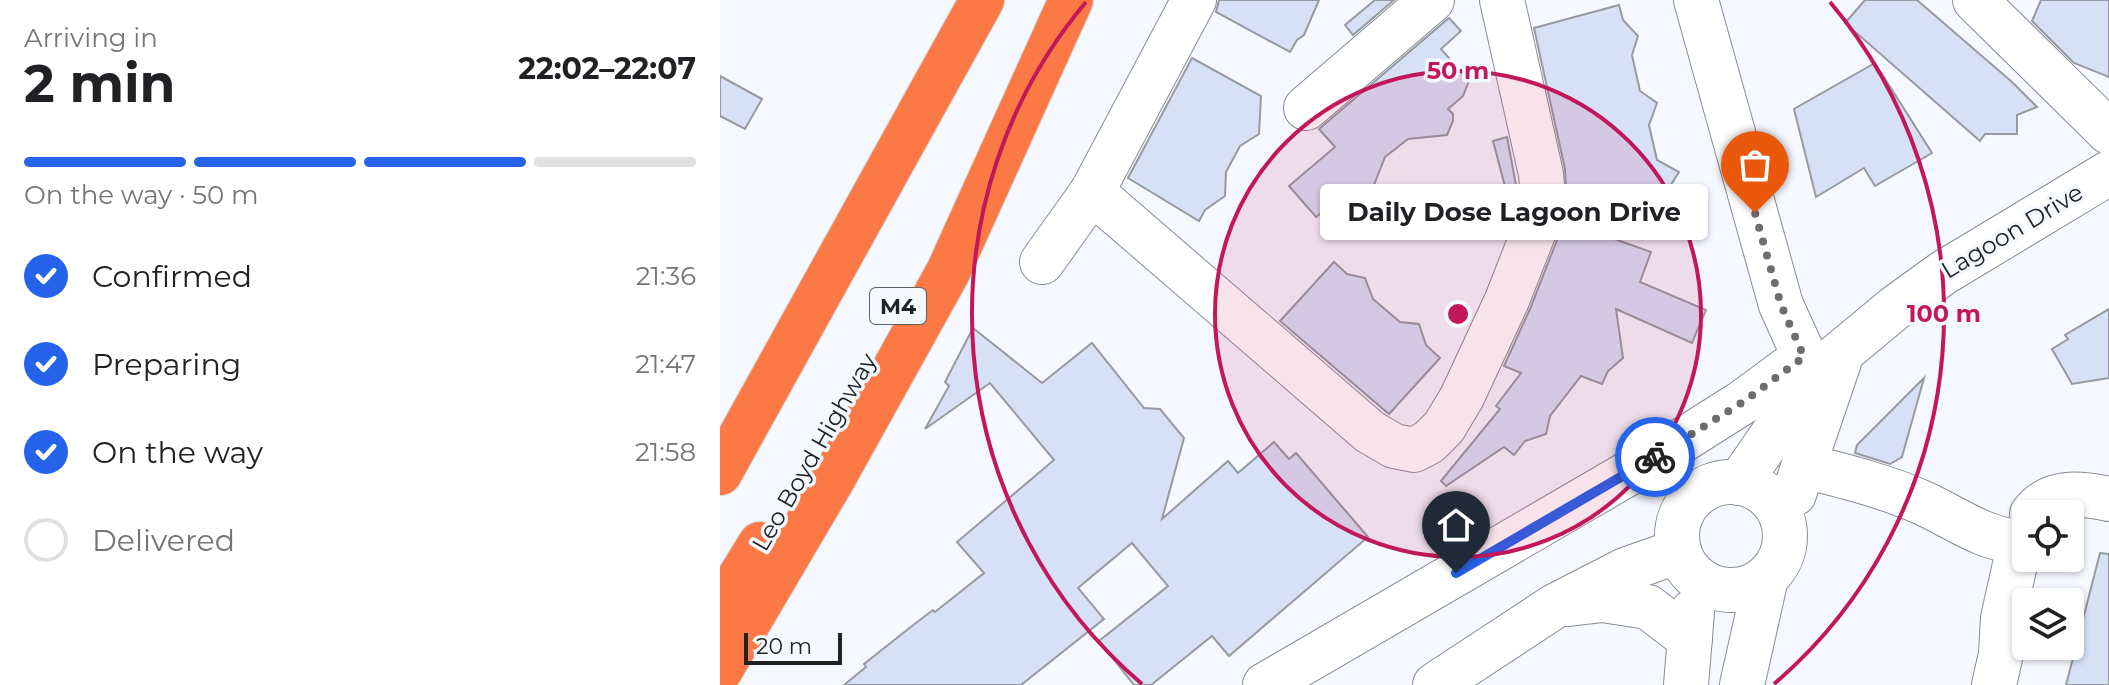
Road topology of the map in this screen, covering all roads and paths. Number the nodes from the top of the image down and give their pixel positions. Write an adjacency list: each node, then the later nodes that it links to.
1 (982, 0): 14 (highway)
2 (1071, 0): 27 (highway, Leo Boyd Highway / M4); 29 (highway)
3 (1194, 0): 11 (street)
4 (1432, 0): 8 (street)
5 (1502, 0): 11 (street)
6 (1696, 0): 13 (street)
7 (1998, 6): 9 (street)
8 (1306, 108)
9 (2109, 132)
10 (2109, 173): 13 (street, Lagoon Drive)
11 (1092, 192): 12 (street)
12 (1042, 262)
13 (1821, 371): 16 (street); 18 (street, Lagoon Drive); 30 (street)
14 (769, 387): 15 (highway); 17 (highway)
15 (720, 457)
16 (1804, 466): 21 (street); 22 (street)
17 (720, 473)
18 (1739, 483): 21 (street); 23 (street)
19 (2109, 499): 20 (street)
20 (2048, 500)
21 (1783, 522): 25 (street)
22 (2012, 529)
23 (1687, 564): 25 (street); 26 (street); 28 (street)
24 (2015, 572): 34 (street)
25 (1766, 578): 33 (street)
26 (1555, 606): 28 (street); 31 (street)
27 (720, 609)
28 (1690, 639): 32 (street)
29 (720, 671)
30 (1265, 685)
31 (1435, 685)
32 (1686, 685)
33 (1742, 685)
34 (1994, 685)

